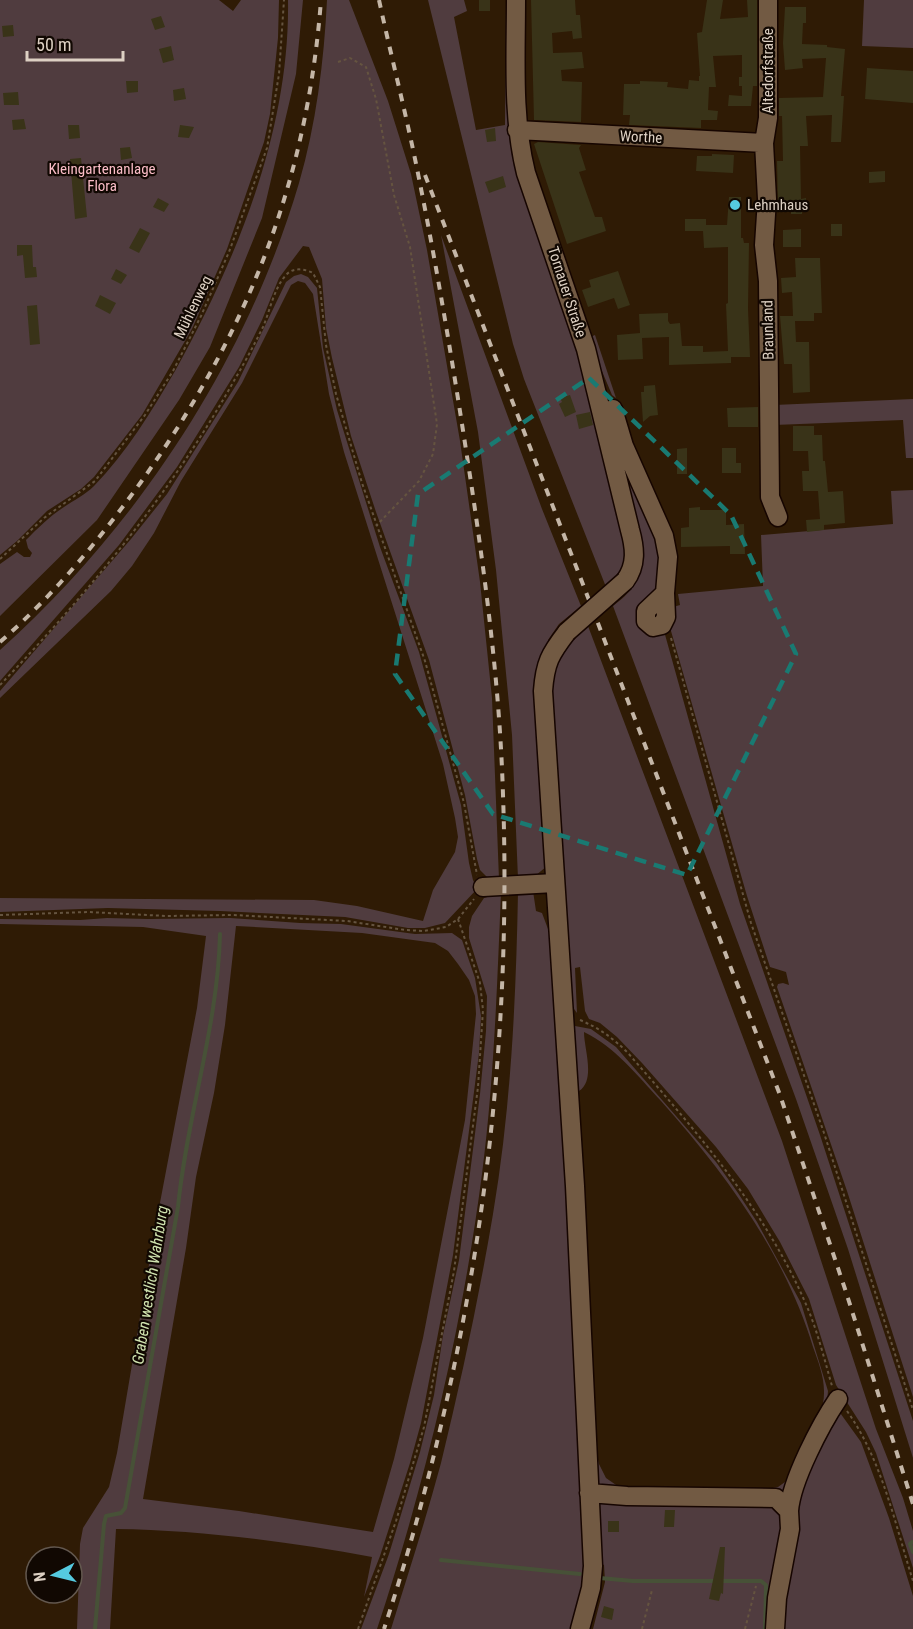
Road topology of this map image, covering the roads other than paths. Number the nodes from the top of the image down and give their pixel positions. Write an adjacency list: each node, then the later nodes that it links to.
1 (516, 0): 3 (street, Tornauer Straße)
2 (768, 0): 4 (street, Altedorfstraße)
3 (517, 130): 4 (street, Worthe); 5 (street, Tornauer Straße)
4 (764, 143): 6 (street, Braunland)
5 (595, 387): 7 (street); 8 (street, Tornauer Straße, bridge)
6 (778, 517)
7 (665, 621)
8 (555, 883): 9 (street); 11 (street)
9 (483, 887)
10 (838, 1399): 12 (street)
11 (589, 1493): 12 (street); 13 (street)
12 (789, 1511): 14 (street)
13 (580, 1629)
14 (775, 1629)

